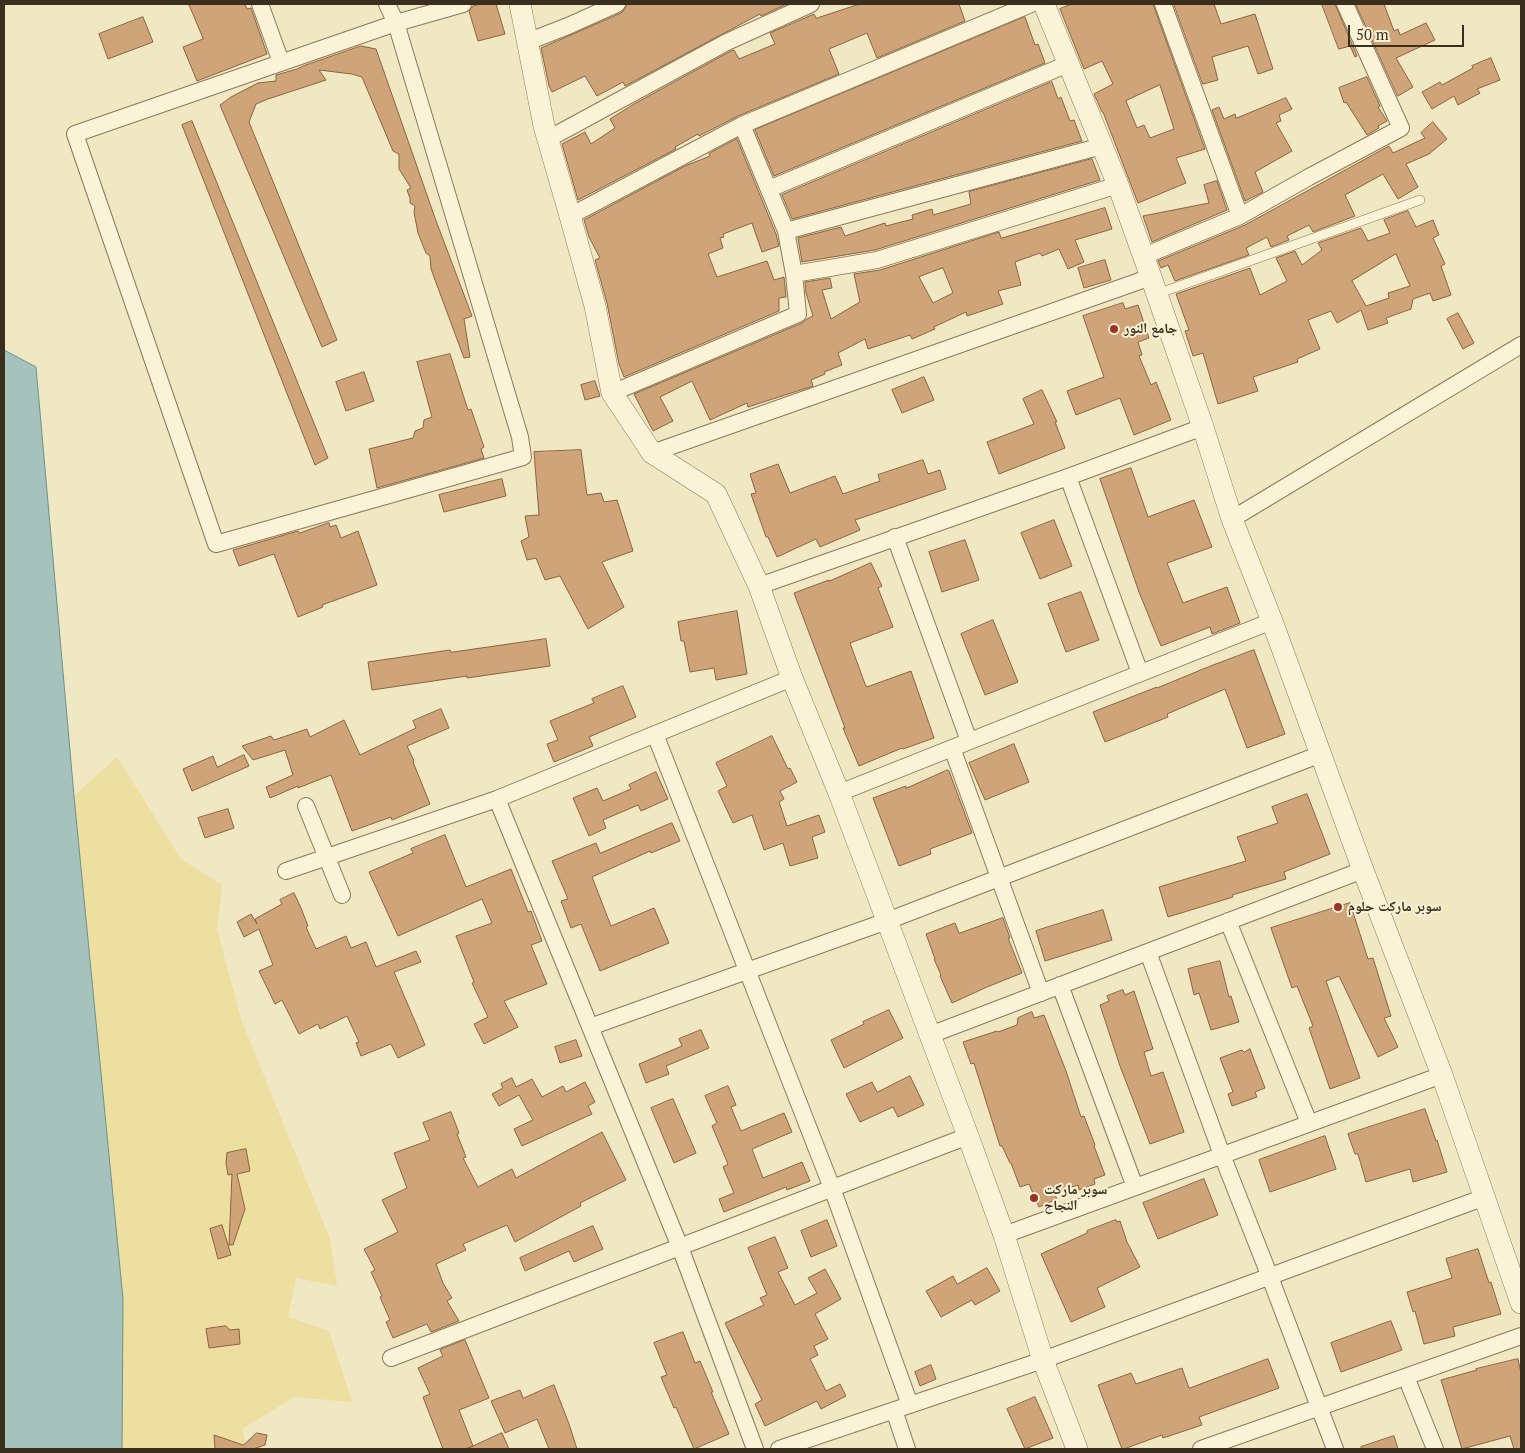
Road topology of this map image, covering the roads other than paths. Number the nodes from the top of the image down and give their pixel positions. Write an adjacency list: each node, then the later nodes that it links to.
1 (260, 4): 13 (street)
2 (387, 4): 11 (street)
3 (464, 4): 11 (street)
4 (520, 4): 12 (street)
5 (617, 4): 12 (street)
6 (808, 4): 16 (street)
7 (1031, 4): 15 (street)
8 (1044, 4): 14 (street)
9 (1163, 4): 22 (street)
10 (1345, 4): 22 (street)
11 (396, 23): 13 (street); 13 (street)
12 (527, 42): 16 (street)
13 (281, 62)
14 (1068, 64): 17 (street); 19 (street)
15 (742, 125): 19 (street); 21 (street)
16 (548, 139): 21 (street)
17 (1102, 146): 18 (street); 23 (street)
18 (1118, 185): 24 (street); 25 (street)
19 (769, 188): 23 (street)
20 (1420, 200): 26 (lane)
21 (570, 216): 28 (street)
22 (1240, 216): 24 (street)
23 (786, 231): 25 (street)
24 (1144, 256): 26 (street)
25 (794, 274): 28 (street)
26 (1154, 285): 29 (street); 30 (street)
27 (1521, 345): 32 (street)
28 (612, 393): 30 (street)
29 (1203, 427): 31 (street); 32 (street)
30 (652, 453): 34 (street)
31 (1068, 477): 33 (street); 36 (street)
32 (1232, 519): 35 (street)
33 (895, 537): 34 (street); 39 (street)
34 (759, 586): 37 (street)
35 (1272, 621): 36 (street); 41 (street)
36 (1140, 673): 39 (street)
37 (792, 678): 38 (street); 42 (street)
38 (655, 734): 43 (street); 53 (street)
39 (969, 741): 40 (street)
40 (952, 748): 42 (street); 48 (street)
41 (1321, 754): 46 (street); 48 (street)
42 (839, 793): 50 (street)
43 (497, 799): 45 (street); 56 (street)
44 (306, 806): 45 (street)
45 (327, 856): 47 (street); 49 (street)
46 (1363, 870): 51 (street); 58 (street)
47 (286, 871)
48 (999, 878): 50 (street); 55 (street)
49 (342, 895)
50 (887, 921): 53 (street); 57 (street)
51 (1228, 921): 52 (street); 59 (street)
52 (1148, 952): 54 (street); 61 (street)
53 (748, 970): 56 (street); 63 (street)
54 (1060, 985): 55 (street); 62 (street)
55 (1041, 993): 57 (street)
56 (590, 1027): 66 (street)
57 (930, 1035): 60 (street)
58 (1442, 1075): 59 (street); 64 (street)
59 (1309, 1123): 61 (street)
60 (968, 1136): 63 (street); 65 (street)
61 (1222, 1156): 62 (street); 67 (street)
62 (1135, 1187): 65 (street)
63 (832, 1188): 66 (street); 73 (street)
64 (1485, 1197): 67 (street); 68 (street)
65 (1004, 1235): 71 (street)
66 (680, 1246): 70 (street); 77 (street)
67 (1270, 1277): 71 (street); 74 (street)
68 (1521, 1303)
69 (1521, 1336): 72 (street)
70 (390, 1358)
71 (1043, 1360): 73 (street); 80 (street)
72 (1406, 1377): 74 (street); 83 (street)
73 (910, 1405): 75 (street)
74 (1320, 1407): 76 (street); 82 (street)
75 (894, 1410): 78 (street); 79 (street)
76 (1226, 1445): 81 (street)
77 (755, 1449)
78 (779, 1449)
79 (907, 1449)
80 (1078, 1449)
81 (1201, 1449)
82 (1335, 1449)
83 (1435, 1449)

